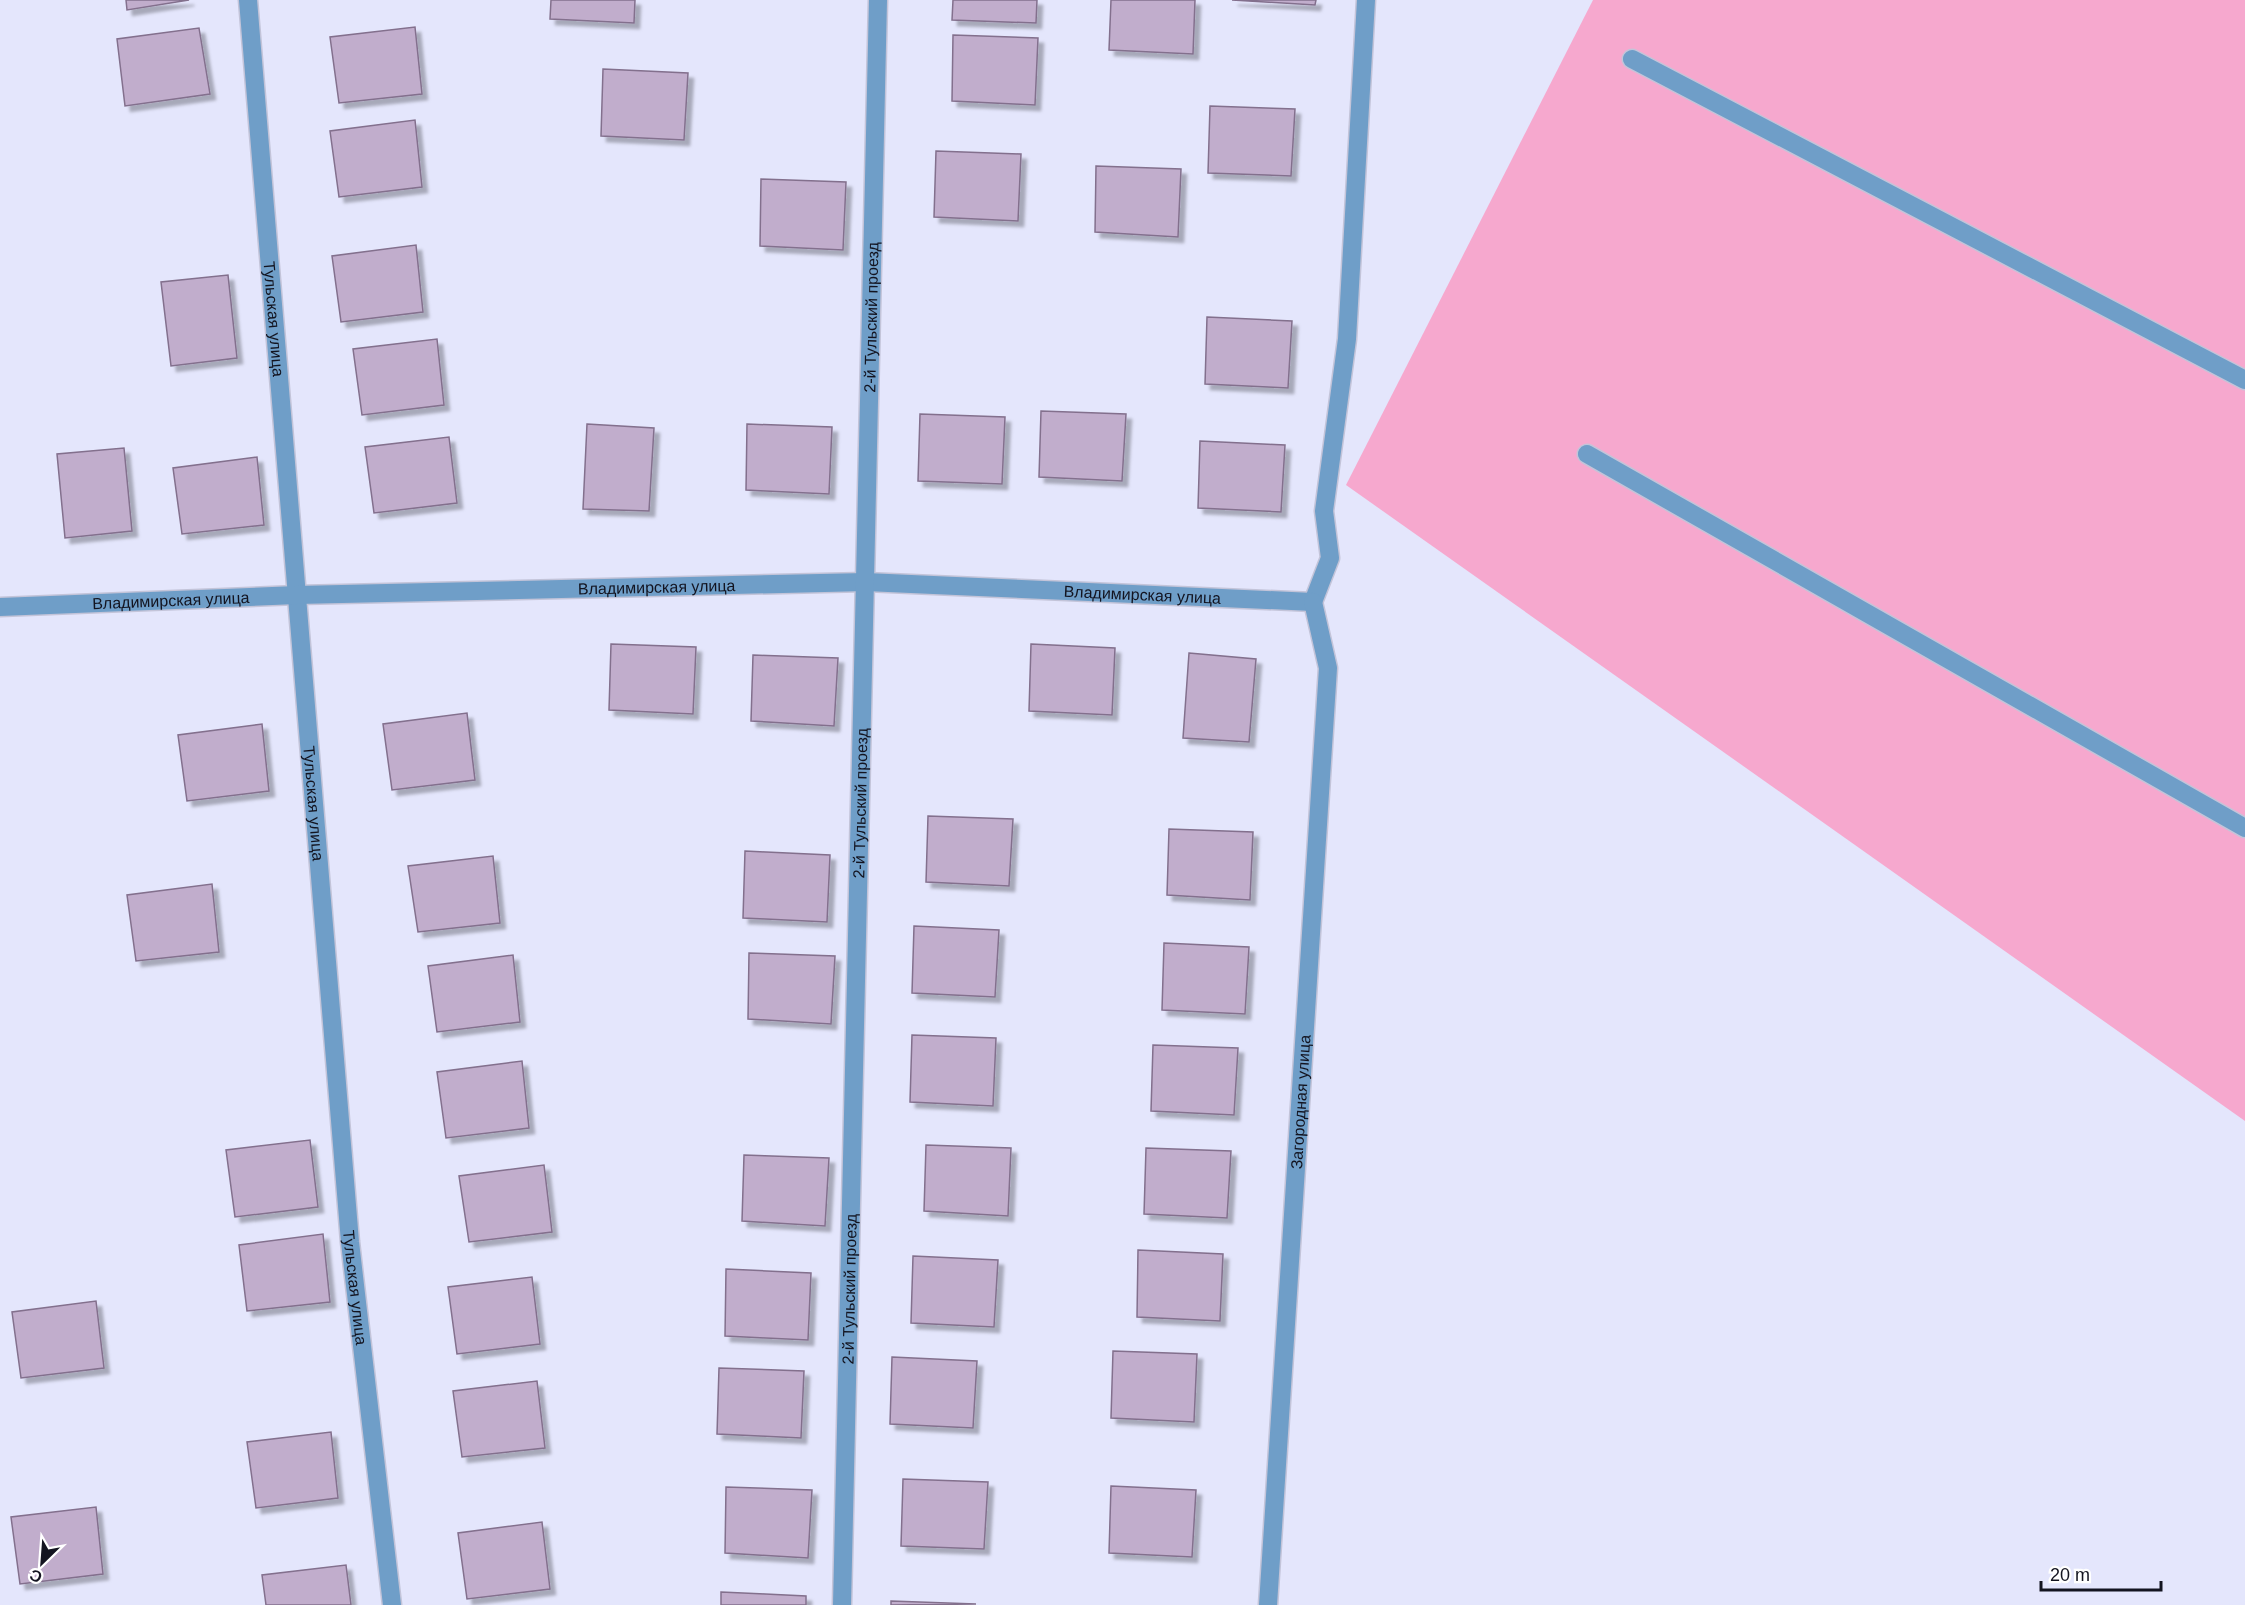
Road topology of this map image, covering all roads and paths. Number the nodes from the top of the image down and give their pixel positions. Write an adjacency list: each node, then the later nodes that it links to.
1 (248, 0): 8 (street, Тульская улица)
2 (878, 0): 7 (street, 2-й Тульский проезд)
3 (1366, 0): 9 (street)
4 (1632, 58): 5 (street)
5 (2245, 380)
6 (1587, 454): 11 (street)
7 (866, 582): 8 (street, Владимирская улица); 9 (street, Владимирская улица); 13 (street, 2-й Тульский проезд)
8 (297, 595): 10 (street, Владимирская улица); 12 (street, Тульская улица)
9 (1313, 602): 14 (street, Загородная улица)
10 (0, 607)
11 (2245, 828)
12 (392, 1605)
13 (842, 1605)
14 (1268, 1605)

